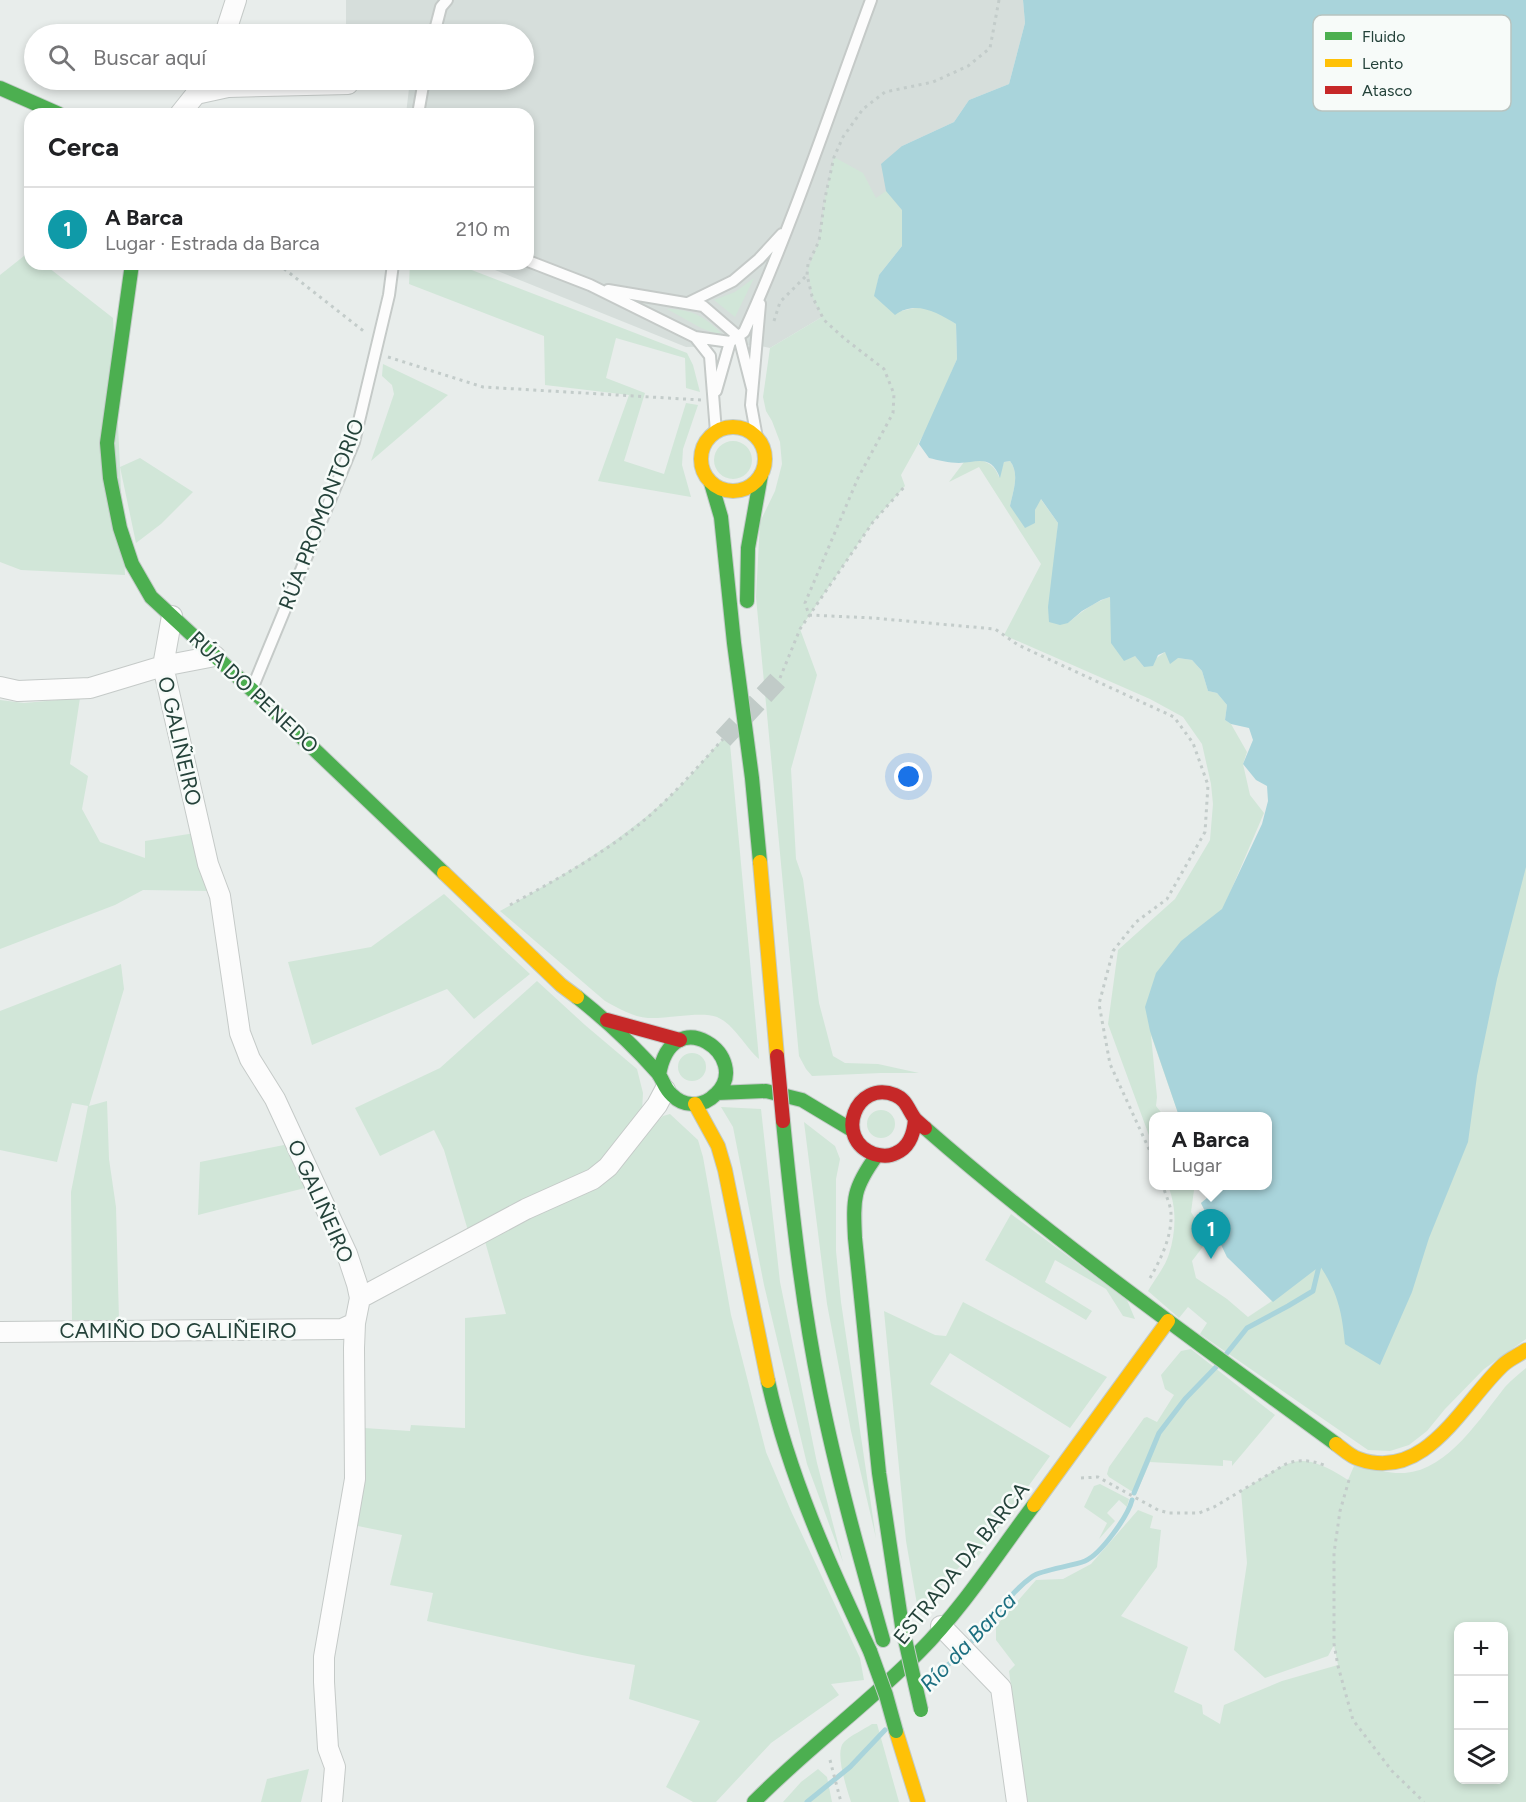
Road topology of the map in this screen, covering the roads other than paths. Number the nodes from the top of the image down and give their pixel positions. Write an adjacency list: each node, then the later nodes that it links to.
1 (236, 0): 4 (street)
2 (871, 0): 12 (lane)
3 (441, 2): 5 (lane)
4 (228, 24)
5 (436, 24)
6 (0, 88): 9 (main road)
7 (193, 90): 10 (street)
8 (422, 90): 11 (lane)
9 (45, 108)
10 (183, 108)
11 (419, 108)
12 (787, 229): 17 (lane); 18 (lane)
13 (534, 263): 16 (lane)
14 (131, 270): 27 (main road, RÚA DO PENEDO)
15 (392, 270): 31 (lane, RÚA PROMONTORIO)
16 (590, 285): 18 (lane); 19 (lane)
17 (761, 295): 20 (lane); 21 (lane)
18 (688, 303): 20 (lane)
19 (695, 337): 20 (lane); 22 (lane)
20 (735, 340): 21 (lane); 22 (lane)
21 (752, 388): 24 (lane)
22 (714, 399): 23 (lane)
23 (716, 432): 24 (main road); 26 (main road)
24 (757, 438): 25 (main road)
25 (761, 475): 26 (main road); 32 (main road)
26 (711, 483): 32 (main road)
27 (172, 616): 28 (main road, RÚA DO PENEDO); 29 (street, O GALIÑEIRO)
28 (215, 656): 29 (street); 31 (main road, RÚA DO PENEDO)
29 (163, 666): 30 (street); 49 (street, O GALIÑEIRO)
30 (0, 687)
31 (252, 690): 33 (main road, RÚA DO PENEDO)
32 (752, 778): 55 (main road, bridge)
33 (608, 1020): 34 (main road, RÚA DO PENEDO); 36 (main road, RÚA DO PENEDO)
34 (680, 1040): 35 (main road); 36 (main road)
35 (725, 1062): 37 (main road); 38 (main road)
36 (662, 1082): 43 (main road); 49 (street)
37 (766, 1091): 38 (main road); 42 (main road)
38 (717, 1093): 43 (main road)
39 (866, 1096): 40 (main road); 44 (main road); 45 (main road)
40 (845, 1097)
41 (824, 1099): 42 (main road)
42 (802, 1100): 45 (main road)
43 (695, 1104): 55 (main road, bridge)
44 (915, 1119): 46 (main road); 48 (main road)
45 (852, 1130): 46 (main road)
46 (877, 1155): 55 (main road, bridge)
47 (945, 1162): 48 (main road)
48 (975, 1172): 50 (main road)
49 (360, 1298): 51 (street, O GALIÑEIRO)
50 (1168, 1321): 53 (main road); 54 (main road, ESTRADA DA BARCA)
51 (355, 1323): 52 (street, CAMIÑO DO GALIÑEIRO); 56 (street, O GALIÑEIRO)
52 (0, 1332)
53 (1526, 1350)
54 (941, 1626): 57 (main road, ESTRADA DA BARCA); 60 (street)
55 (911, 1721): 58 (main road); 59 (main road)
56 (332, 1802)
57 (754, 1802)
58 (918, 1802)
59 (929, 1802)
60 (1017, 1802)

